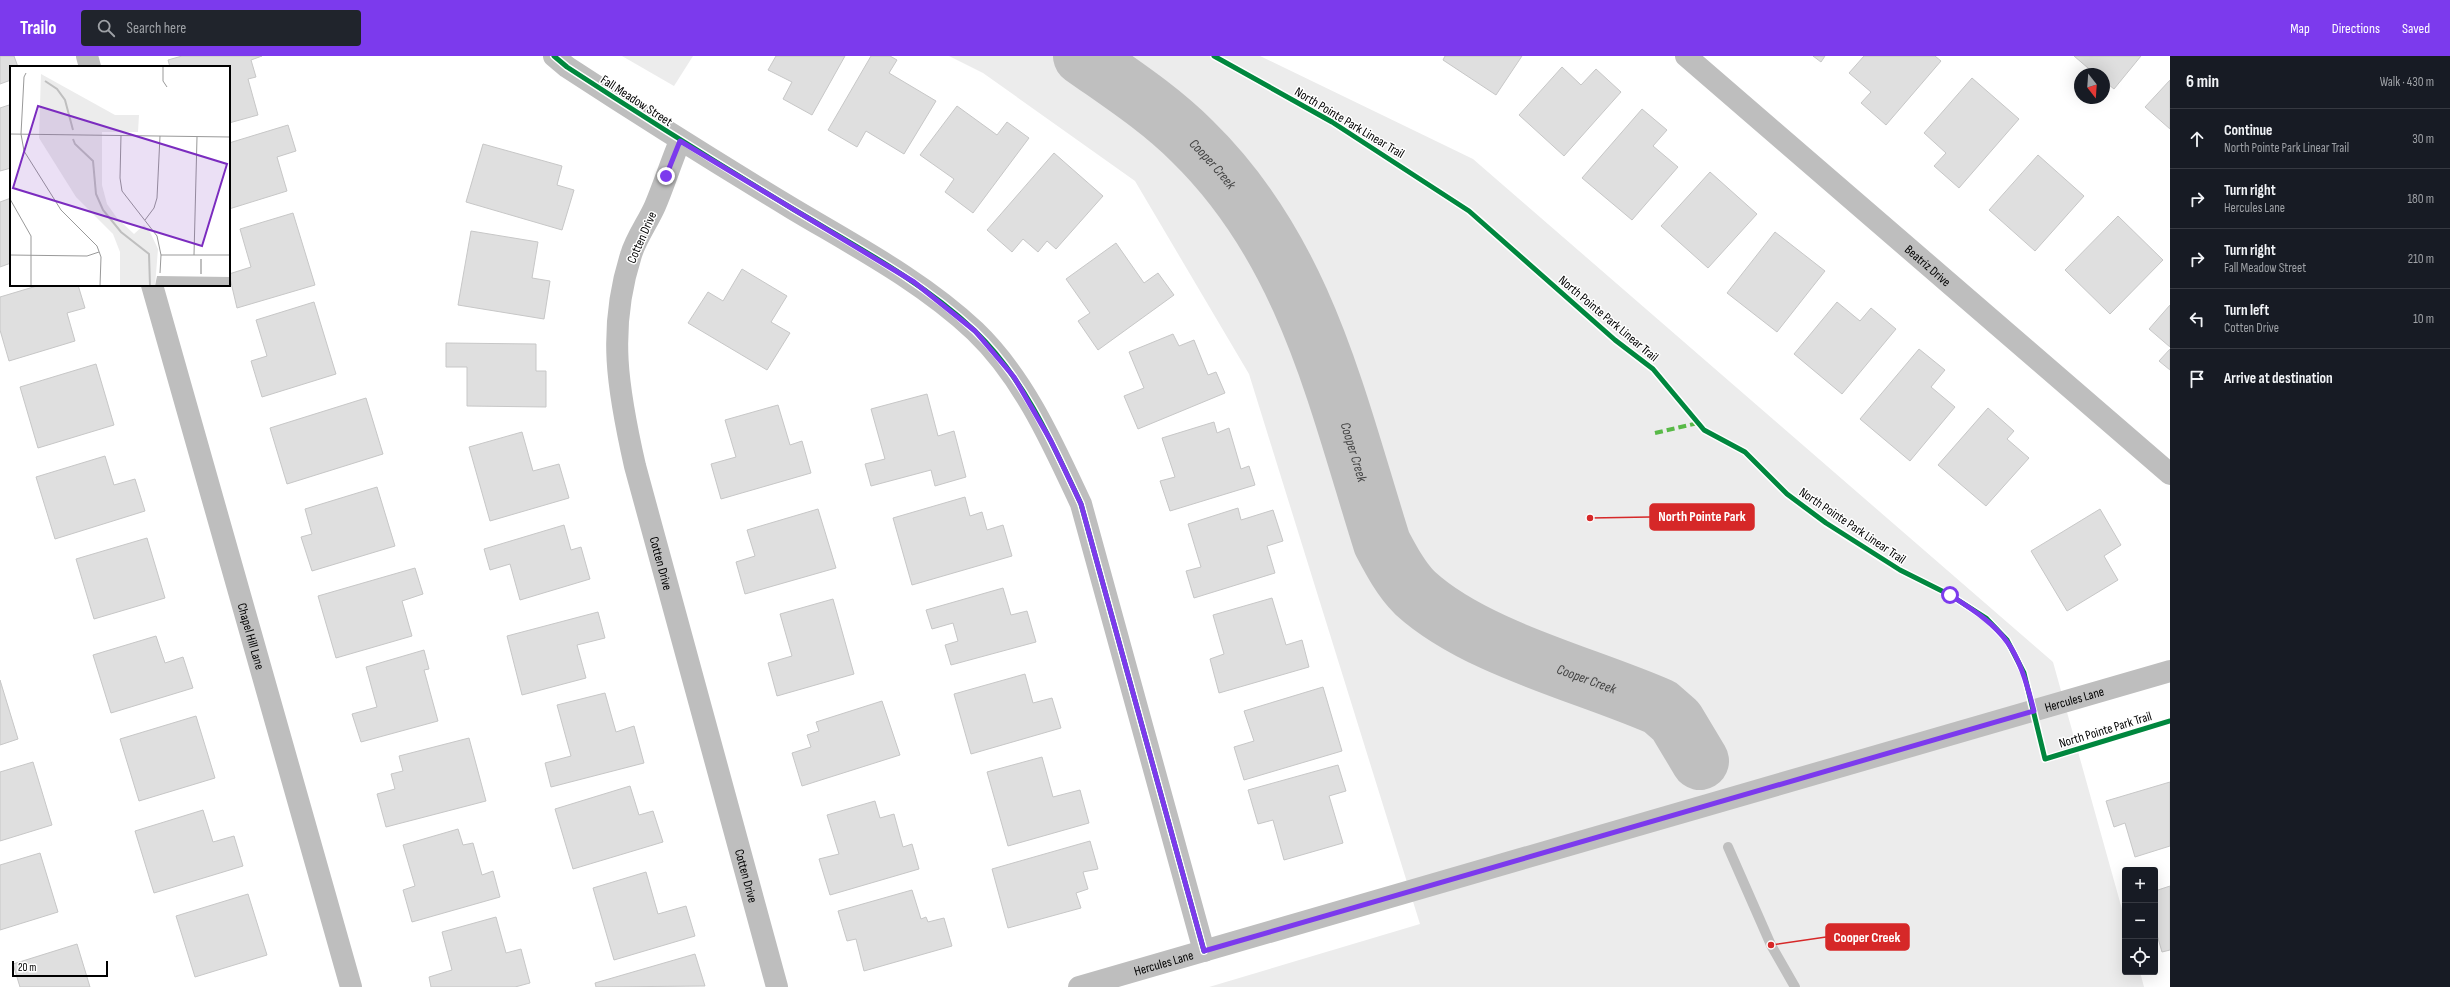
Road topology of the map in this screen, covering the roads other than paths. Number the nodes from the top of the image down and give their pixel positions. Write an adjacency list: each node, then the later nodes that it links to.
1 (87, 56): 4 (street)
2 (554, 56): 5 (street, Fall Meadow Street)
3 (1686, 56): 7 (street, Beatriz Drive)
4 (90, 66)
5 (680, 141): 9 (street, Fall Meadow Street); 11 (street, Cotten Drive)
6 (152, 286): 10 (street, Chapel Hill Lane)
7 (2170, 474)
8 (2170, 671): 9 (street, Hercules Lane)
9 (1204, 951): 12 (street, Hercules Lane)
10 (351, 987)
11 (777, 987)
12 (1078, 987)

